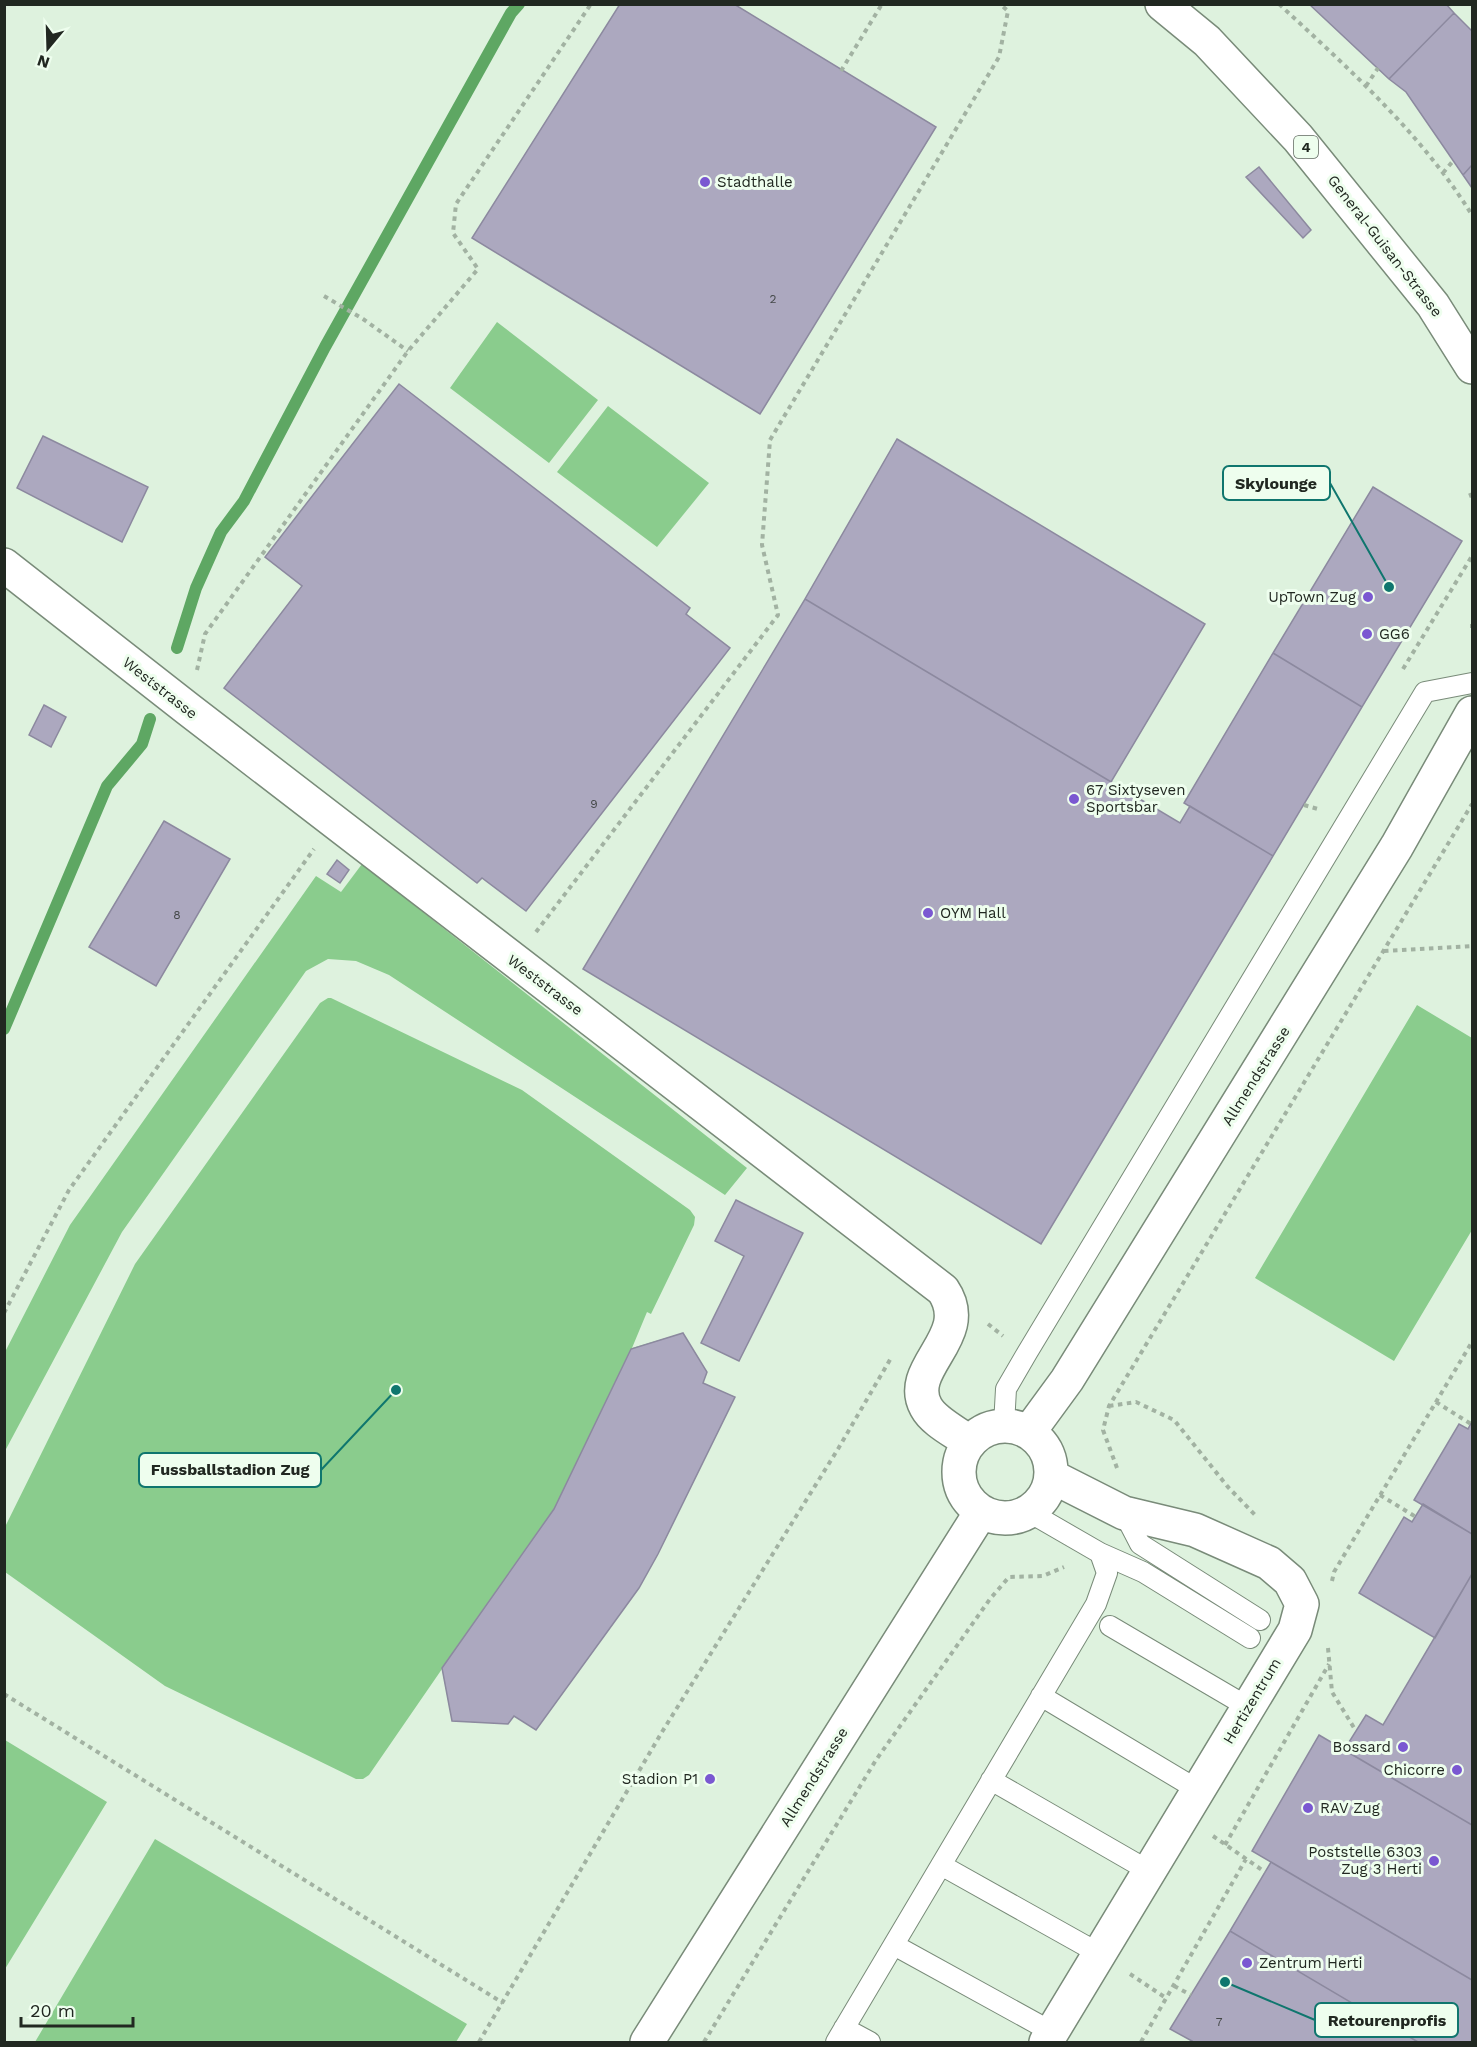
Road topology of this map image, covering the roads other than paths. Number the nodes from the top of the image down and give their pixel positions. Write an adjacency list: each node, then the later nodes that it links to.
1 (1162, 4): 2 (street, General-Guisan-Strasse / 4)
2 (1473, 367)
3 (4, 565): 7 (street, Weststrasse)
4 (1473, 683): 6 (lane)
5 (1473, 713): 6 (street, Allmendstrasse)
6 (1016, 1428): 7 (street); 8 (street)
7 (969, 1442): 9 (street)
8 (1051, 1476): 10 (street); 11 (street, Hertizentrum)
9 (981, 1512): 10 (street); 26 (street, Allmendstrasse)
10 (1029, 1512): 12 (lane)
11 (1124, 1513): 13 (lane); 17 (street, Hertizentrum)
12 (1100, 1553): 15 (lane); 16 (lane)
13 (1260, 1620)
14 (1110, 1626): 17 (lane)
15 (1250, 1638)
16 (1041, 1696): 18 (lane); 19 (lane)
17 (1248, 1707): 19 (street, Hertizentrum)
18 (991, 1780): 20 (lane); 21 (lane)
19 (1191, 1801): 21 (street, Hertizentrum)
20 (941, 1864): 22 (lane); 23 (lane)
21 (1149, 1872): 23 (street, Hertizentrum)
22 (894, 1945): 24 (lane); 25 (lane)
23 (1100, 1954): 25 (street, Hertizentrum)
24 (840, 2035): 27 (lane)
25 (1049, 2037)
26 (647, 2043)
27 (870, 2043)

